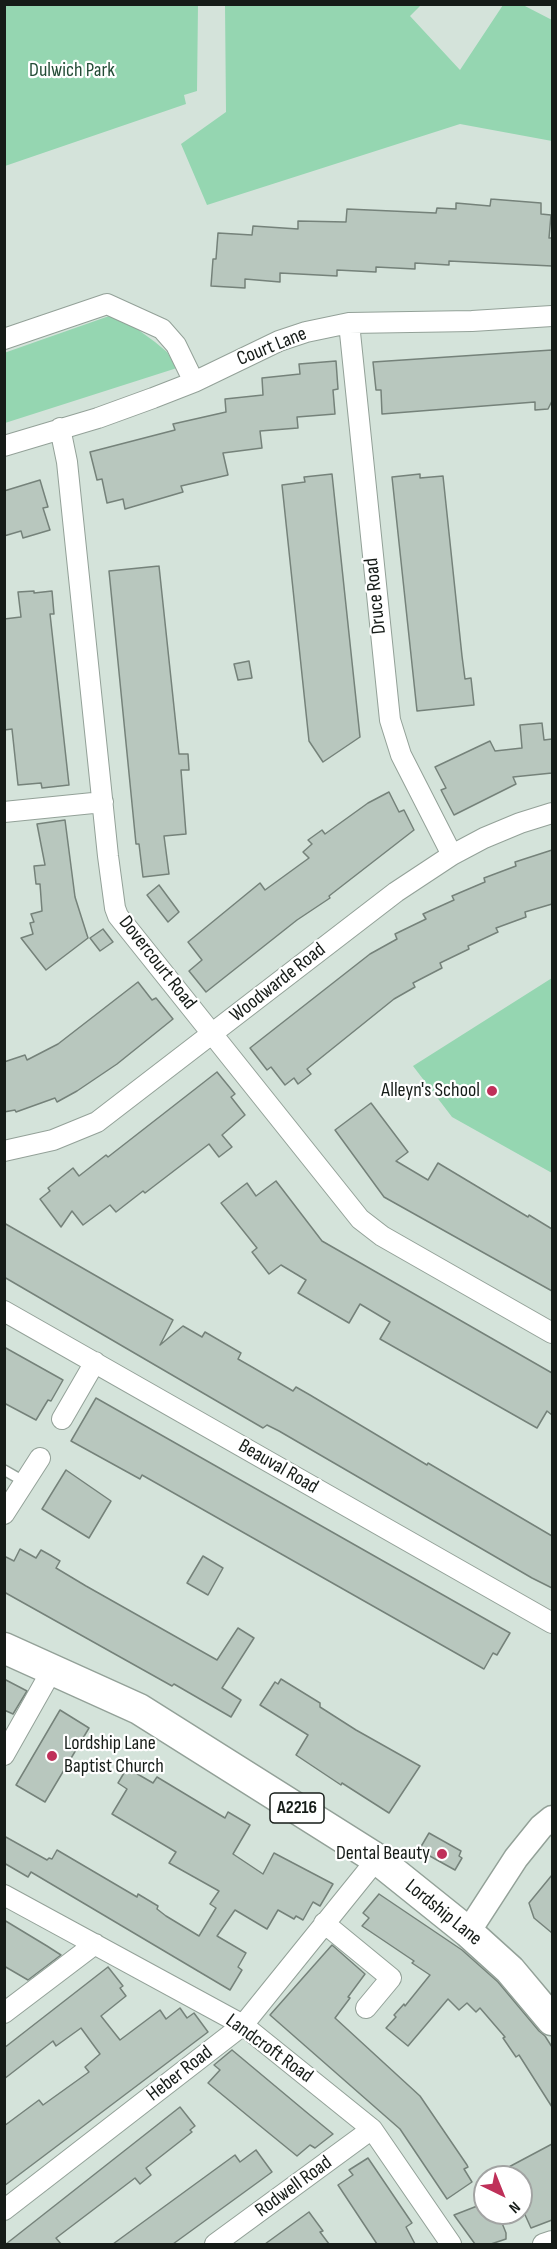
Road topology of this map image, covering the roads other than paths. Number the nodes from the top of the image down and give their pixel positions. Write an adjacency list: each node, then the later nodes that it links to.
1 (552, 316): 2 (street, Court Lane)
2 (349, 323): 4 (street, Court Lane); 10 (street, Druce Road)
3 (4, 339): 4 (street)
4 (194, 382): 5 (street, Court Lane)
5 (60, 428): 6 (street, Court Lane); 7 (street, Dovercourt Road)
6 (4, 446)
7 (103, 802): 8 (street); 11 (street, Dovercourt Road)
8 (4, 812)
9 (552, 813): 10 (street, Woodwarde Road)
10 (452, 855): 11 (street, Woodwarde Road)
11 (213, 1033): 12 (street, Woodwarde Road); 14 (street, Dovercourt Road)
12 (4, 1151)
13 (4, 1311): 15 (street, Beauval Road)
14 (552, 1334)
15 (95, 1362): 16 (street); 21 (street, Beauval Road)
16 (62, 1419)
17 (39, 1458): 19 (street)
18 (4, 1470): 19 (lane)
19 (25, 1482): 20 (street)
20 (4, 1514)
21 (552, 1623)
22 (4, 1648): 23 (main road, Lordship Lane / A2216)
23 (52, 1670): 24 (street); 26 (main road, Lordship Lane / A2216)
24 (4, 1755)
25 (552, 1818): 29 (street)
26 (377, 1859): 28 (street, Heber Road); 29 (main road, Lordship Lane / A2216)
27 (4, 1894): 30 (street, Landcroft Road)
28 (324, 1923): 31 (street); 34 (street, Heber Road)
29 (468, 1932): 33 (main road, Lordship Lane / A2216)
30 (95, 1944): 32 (street); 34 (street, Landcroft Road)
31 (366, 2008)
32 (4, 2013)
33 (552, 2020)
34 (243, 2025): 35 (street, Landcroft Road); 36 (street, Heber Road)
35 (372, 2129): 38 (street, Rodwell Road); 39 (street, Landcroft Road)
36 (4, 2210)
37 (552, 2241): 40 (street)
38 (215, 2244)
39 (451, 2244)
40 (543, 2244)

